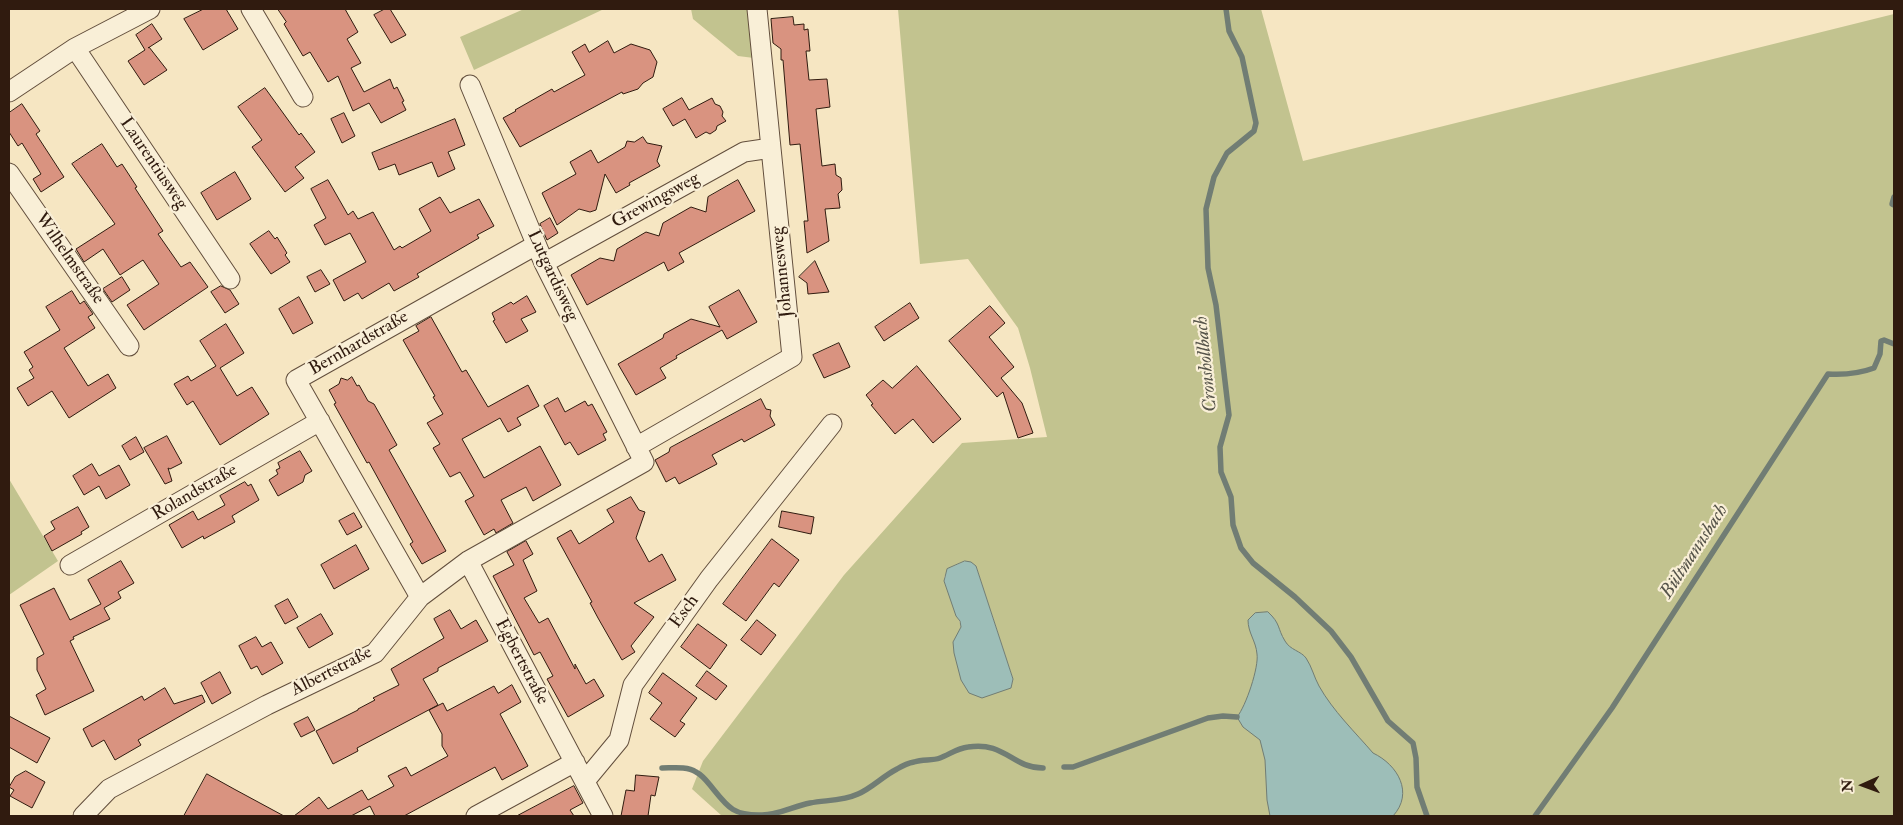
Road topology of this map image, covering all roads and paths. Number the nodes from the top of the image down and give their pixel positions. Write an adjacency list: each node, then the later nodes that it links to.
1 (150, 9): 4 (street)
2 (252, 9): 7 (street)
3 (757, 9): 8 (street, Johannesweg)
4 (75, 48): 6 (street); 12 (street, Laurentiusweg)
5 (470, 84): 10 (street, Lutgardisweg)
6 (9, 92)
7 (303, 97)
8 (771, 148): 11 (street, Grewingsweg); 16 (street, Johannesweg)
9 (9, 173): 13 (street, Wilhelmstraße)
10 (536, 245): 11 (street, Lutgardisweg); 14 (street, Bernhardstraße)
11 (544, 264): 16 (street, Lutgardisweg)
12 (230, 279)
13 (129, 346)
14 (320, 421): 18 (street, Rolandstraße); 19 (street, Bernhardstraße)
15 (832, 424): 21 (street, Esch)
16 (640, 454): 17 (street, Albertstraße)
17 (468, 561): 19 (street, Albertstraße); 20 (street, Egbertstraße)
18 (70, 564)
19 (420, 597): 22 (street, Albertstraße)
20 (575, 762): 21 (street, Egbertstraße); 23 (street)
21 (585, 781): 24 (street)
22 (83, 816)
23 (476, 816)
24 (603, 816)

